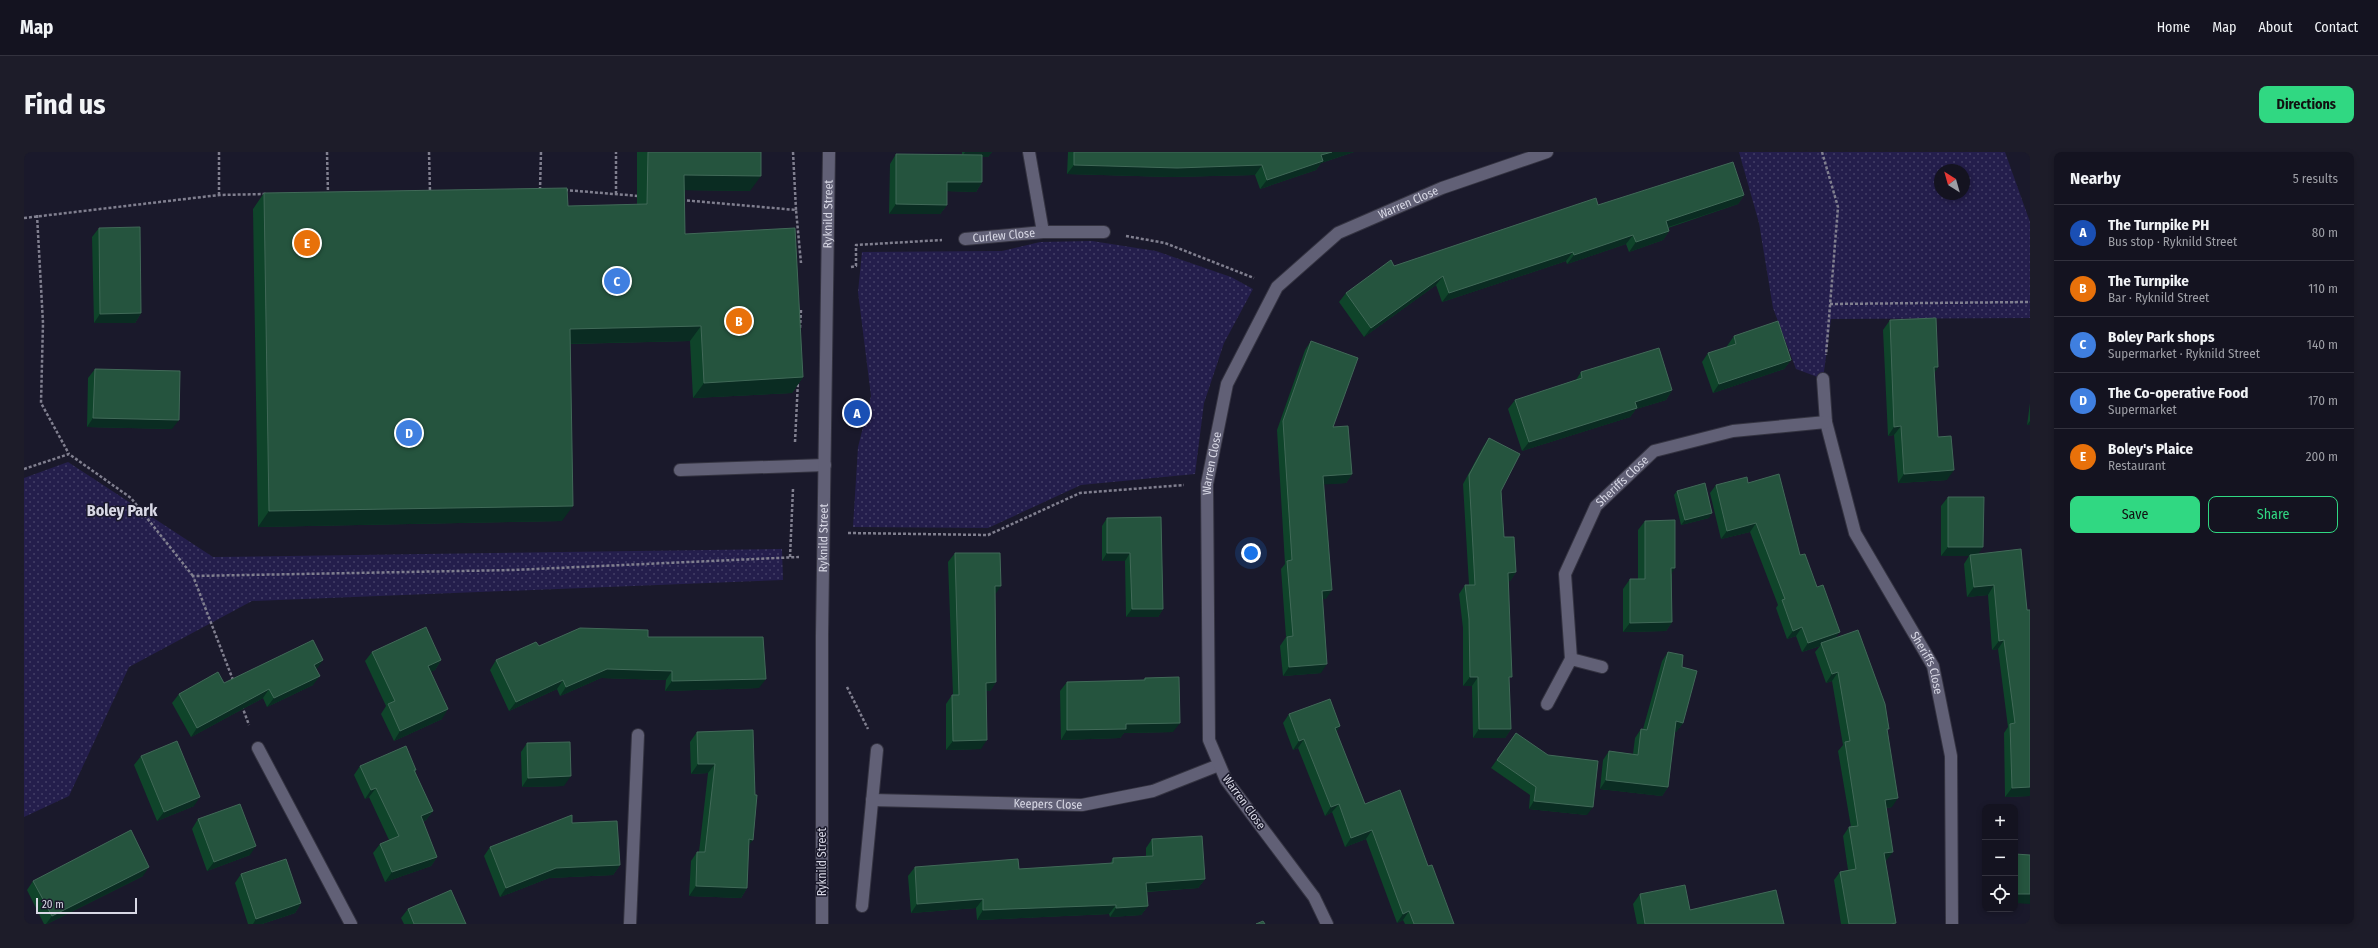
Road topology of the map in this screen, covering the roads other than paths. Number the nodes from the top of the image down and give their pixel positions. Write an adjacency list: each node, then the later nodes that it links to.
1 (829, 152): 9 (street, Ryknild Street)
2 (1029, 152): 4 (street, Curlew Close)
3 (1547, 152): 17 (street, Warren Close)
4 (1043, 232): 5 (street, Curlew Close); 6 (street, Curlew Close)
5 (1104, 232)
6 (965, 240)
7 (1823, 379): 8 (street, Sheriffs Close)
8 (1826, 422): 11 (street, Sheriffs Close); 24 (street, Sheriffs Close)
9 (825, 466): 10 (street); 22 (street, Ryknild Street)
10 (680, 470)
11 (1572, 658): 12 (street); 13 (street)
12 (1602, 667)
13 (1547, 704)
14 (638, 735): 21 (street)
15 (258, 748): 20 (street)
16 (877, 750): 18 (street)
17 (1219, 766): 18 (street, Keepers Close); 23 (street, Warren Close)
18 (872, 800): 19 (street)
19 (862, 906)
20 (351, 924)
21 (630, 924)
22 (822, 924)
23 (1327, 924)
24 (1952, 924)

